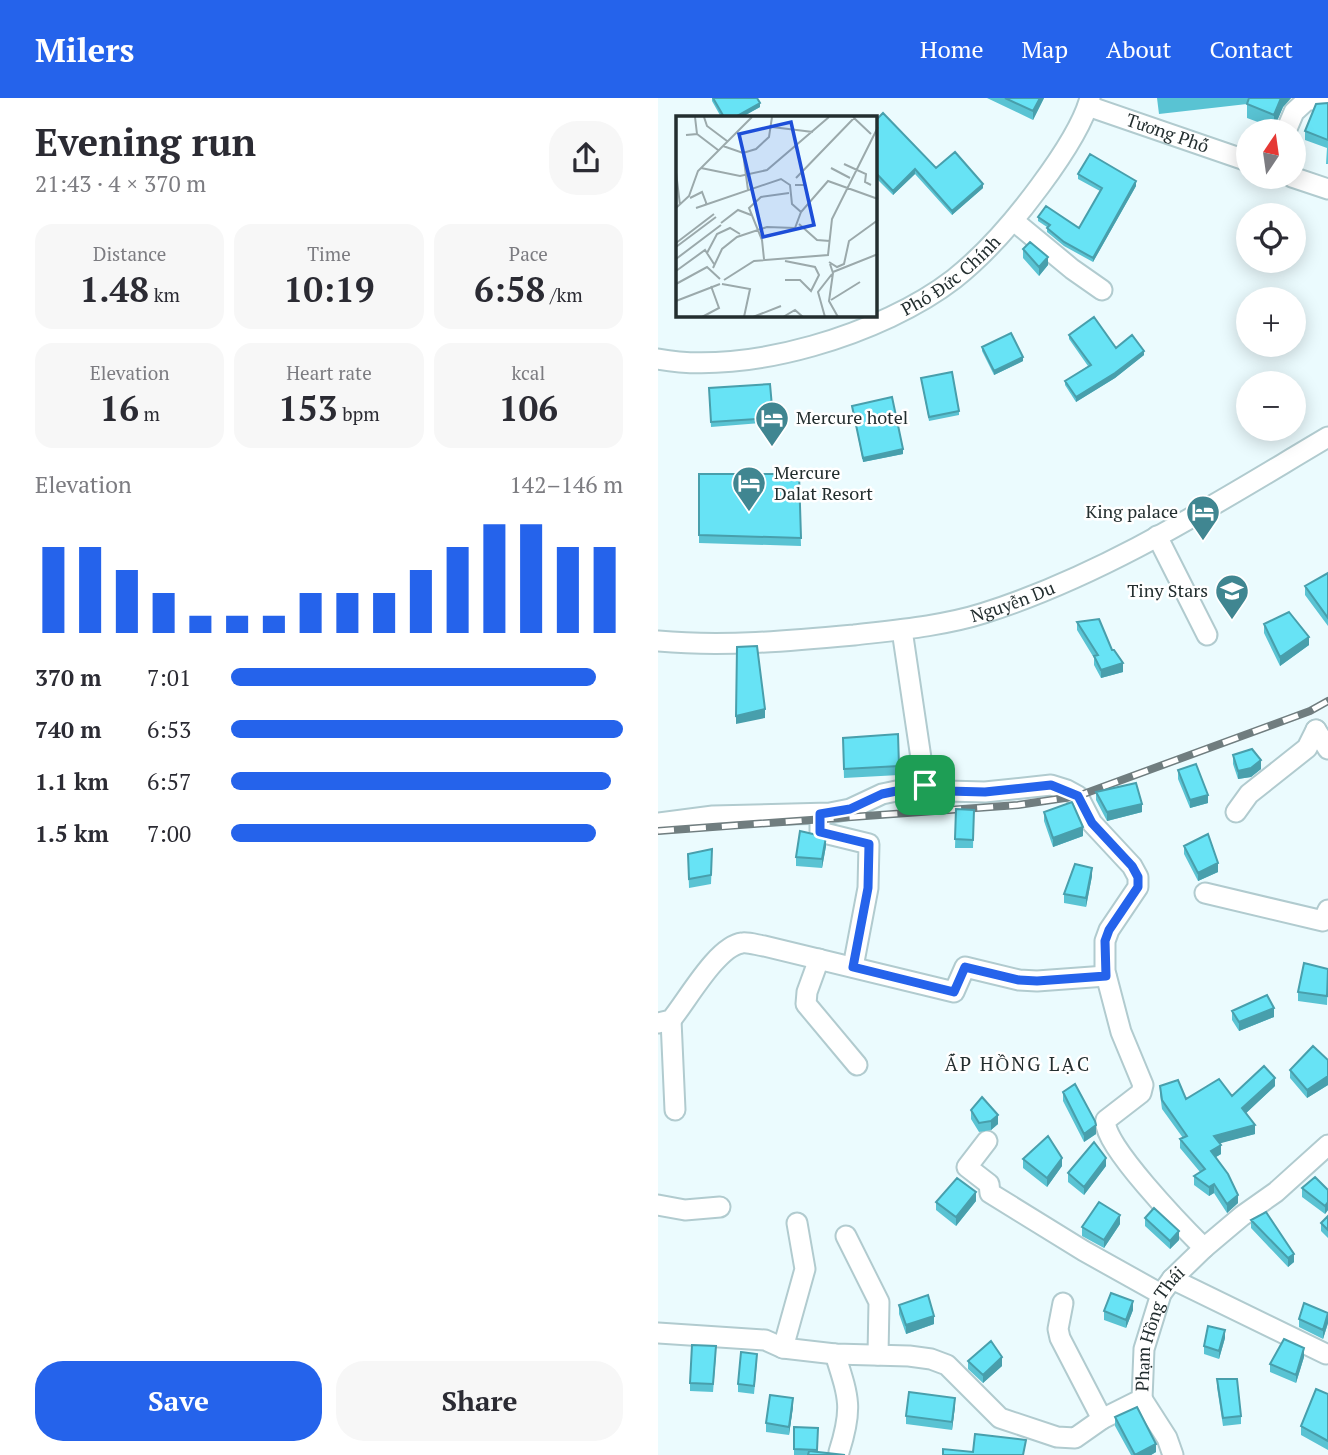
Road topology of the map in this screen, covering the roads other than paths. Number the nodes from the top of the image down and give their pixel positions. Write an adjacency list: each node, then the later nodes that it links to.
1 (1328, 100): 3 (street)
2 (1089, 102): 4 (street, Tương Phố); 7 (street, Phó Đức Chính)
3 (1291, 119)
4 (1236, 157)
5 (1306, 182): 6 (street)
6 (1328, 189)
7 (1014, 221): 8 (street); 9 (street, Phó Đức Chính)
8 (1102, 290)
9 (658, 359)
10 (1328, 437): 11 (street, Nguyễn Du)
11 (1157, 536): 12 (street, Nguyễn Du); 13 (street)
12 (902, 630): 14 (street, Nguyễn Du); 17 (street)
13 (1207, 635)
14 (658, 642)
15 (1322, 727): 16 (street); 18 (street)
16 (1328, 749)
17 (925, 785): 19 (street); 25 (street)
18 (1236, 811)
19 (820, 814): 20 (street); 24 (street)
20 (658, 823)
21 (1205, 893): 22 (street)
22 (1328, 910)
23 (819, 959): 24 (street); 26 (street); 27 (street)
24 (853, 967): 25 (street)
25 (1106, 976): 35 (street)
26 (664, 1022): 28 (street)
27 (857, 1065)
28 (676, 1110)
29 (987, 1141): 36 (street)
30 (1328, 1145): 35 (street, Phạm Hồng Thái)
31 (658, 1205): 32 (street)
32 (720, 1208)
33 (797, 1223): 39 (street)
34 (846, 1236): 42 (street)
35 (1204, 1248): 36 (street, Phạm Hồng Thái)
36 (1166, 1286): 41 (street); 43 (street, Phạm Hồng Thái)
37 (1063, 1303): 44 (street)
38 (658, 1333): 39 (street, Phạm Hồng Thái)
39 (783, 1348): 40 (street, Phạm Hồng Thái)
40 (835, 1354): 42 (street, Phạm Hồng Thái); 45 (street)
41 (1326, 1354)
42 (878, 1355): 44 (street, Phạm Hồng Thái)
43 (1142, 1399): 44 (street, Phạm Hồng Thái); 46 (street)
44 (1102, 1419)
45 (839, 1452)
46 (1173, 1455)

